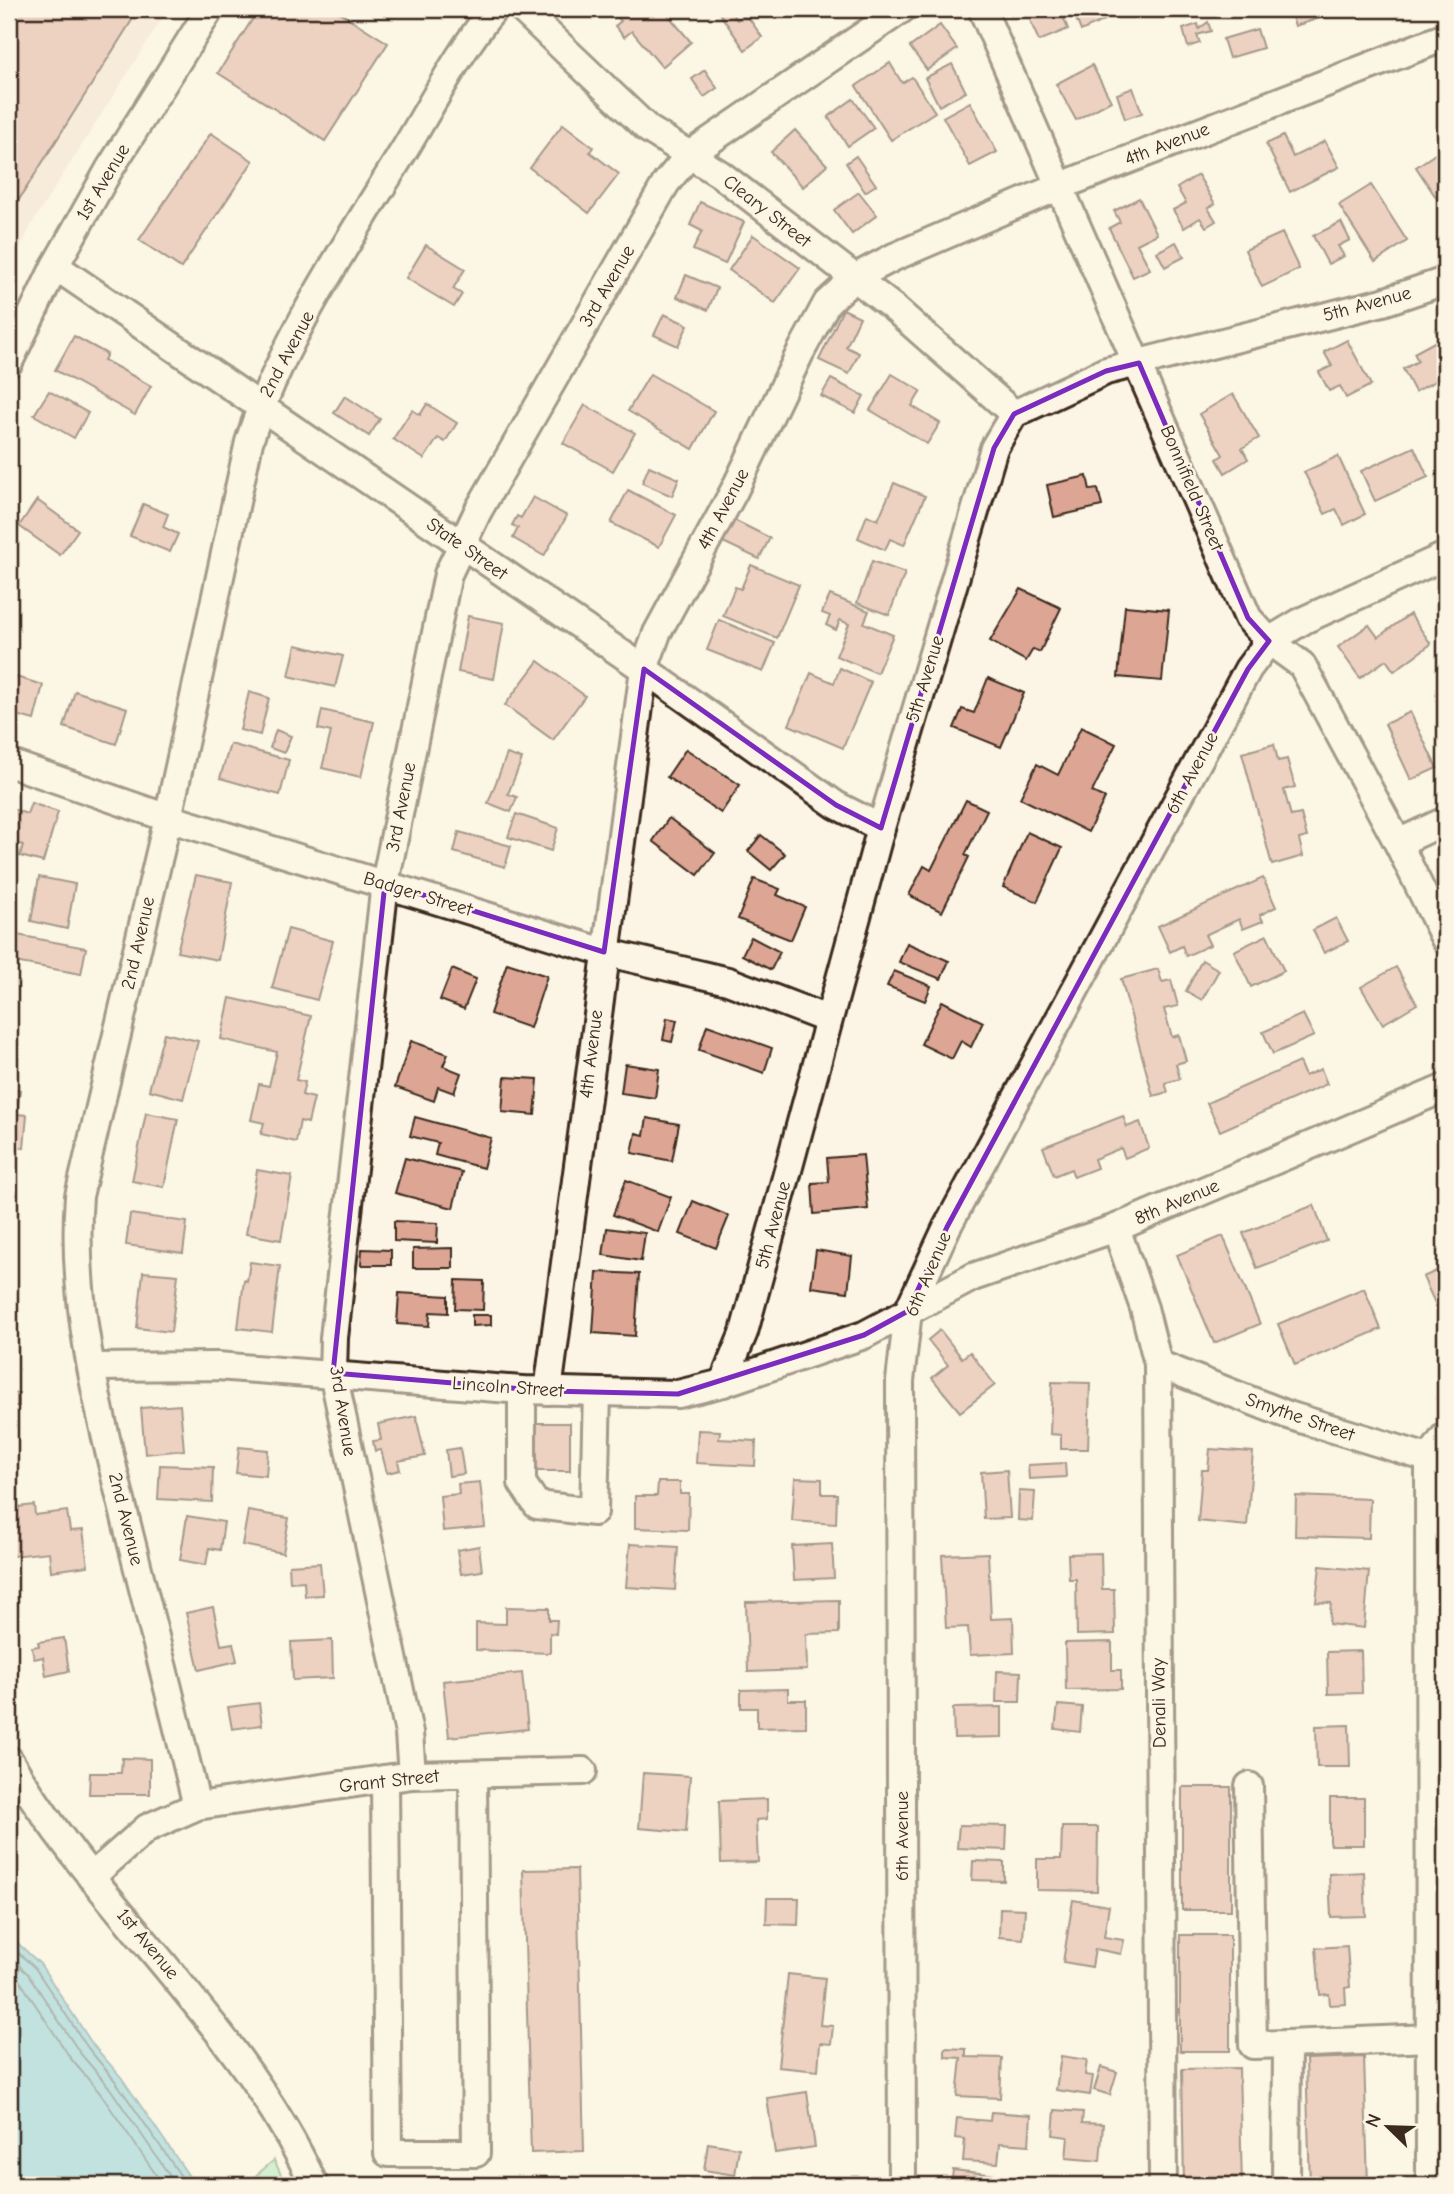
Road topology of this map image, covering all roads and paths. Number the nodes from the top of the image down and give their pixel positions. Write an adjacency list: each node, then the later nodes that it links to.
1 (210, 9): 9 (street, 1st Avenue)
2 (494, 9): 14 (street, 2nd Avenue)
3 (522, 9): 7 (street, Cleary Street)
4 (902, 9): 7 (street, 3rd Avenue)
5 (982, 9): 8 (street, Bonnifield Street)
6 (1445, 37): 8 (street, 4th Avenue)
7 (689, 155): 10 (street, Cleary Street); 16 (street, 3rd Avenue)
8 (1058, 187): 10 (street, 4th Avenue); 13 (street, Bonnifield Street)
9 (54, 266): 12 (street, 1st Avenue); 14 (street, State Street)
10 (854, 278): 15 (street, Cleary Street); 19 (street, 4th Avenue)
11 (1445, 281): 13 (street, 5th Avenue)
12 (9, 362)
13 (1139, 363): 15 (street, 5th Avenue); 18 (street, Bonnifield Street)
14 (259, 409): 16 (street, State Street); 21 (street, 2nd Avenue)
15 (1014, 414): 23 (street, 5th Avenue)
16 (459, 545): 19 (street, State Street); 25 (street, 3rd Avenue)
17 (1445, 556): 18 (street, 6th Avenue)
18 (1269, 641): 24 (street, Bonnifield Street); 31 (street, 6th Avenue)
19 (644, 669): 23 (street, State Street); 27 (street, 4th Avenue)
20 (9, 764): 21 (street, Badger Street)
21 (168, 818): 25 (street, Badger Street); 33 (street, 2nd Avenue)
22 (1445, 821): 24 (street)
23 (881, 828): 28 (street, 5th Avenue)
24 (1398, 843): 26 (street, Bonnifield Street)
25 (385, 883): 27 (street, Badger Street); 34 (street, 3rd Avenue)
26 (1445, 939)
27 (604, 952): 28 (street, Badger Street); 36 (street, 4th Avenue)
28 (827, 1019): 35 (street, 5th Avenue)
29 (1445, 1088): 30 (street, 8th Avenue)
30 (1116, 1228): 31 (street, 8th Avenue); 32 (street, Denali Way)
31 (908, 1311): 35 (street, Lincoln Street); 51 (street, 6th Avenue)
32 (1158, 1364): 39 (street, Smythe Street); 52 (street, Denali Way)
33 (93, 1367): 34 (street, Lincoln Street); 46 (street, 2nd Avenue)
34 (333, 1373): 36 (street, Lincoln Street); 43 (street, 3rd Avenue)
35 (723, 1383): 37 (street, Lincoln Street)
36 (535, 1391): 37 (street, Lincoln Street); 37 (street, 4th Avenue)
37 (597, 1392)
38 (1445, 1436): 39 (street)
39 (1437, 1461): 48 (street)
40 (9, 1760): 47 (street, 1st Avenue)
41 (583, 1772): 42 (street, Grant Street)
42 (473, 1774): 43 (street, Grant Street); 44 (street)
43 (412, 1775): 44 (street, Grant Street)
44 (385, 1779): 46 (street, Grant Street)
45 (1249, 1786): 49 (street)
46 (197, 1806): 47 (street)
47 (91, 1877): 50 (street, 1st Avenue)
48 (1430, 2038): 49 (street); 54 (street)
49 (1287, 2044): 53 (street)
50 (314, 2185)
51 (902, 2185)
52 (1163, 2185)
53 (1286, 2185)
54 (1430, 2185)

